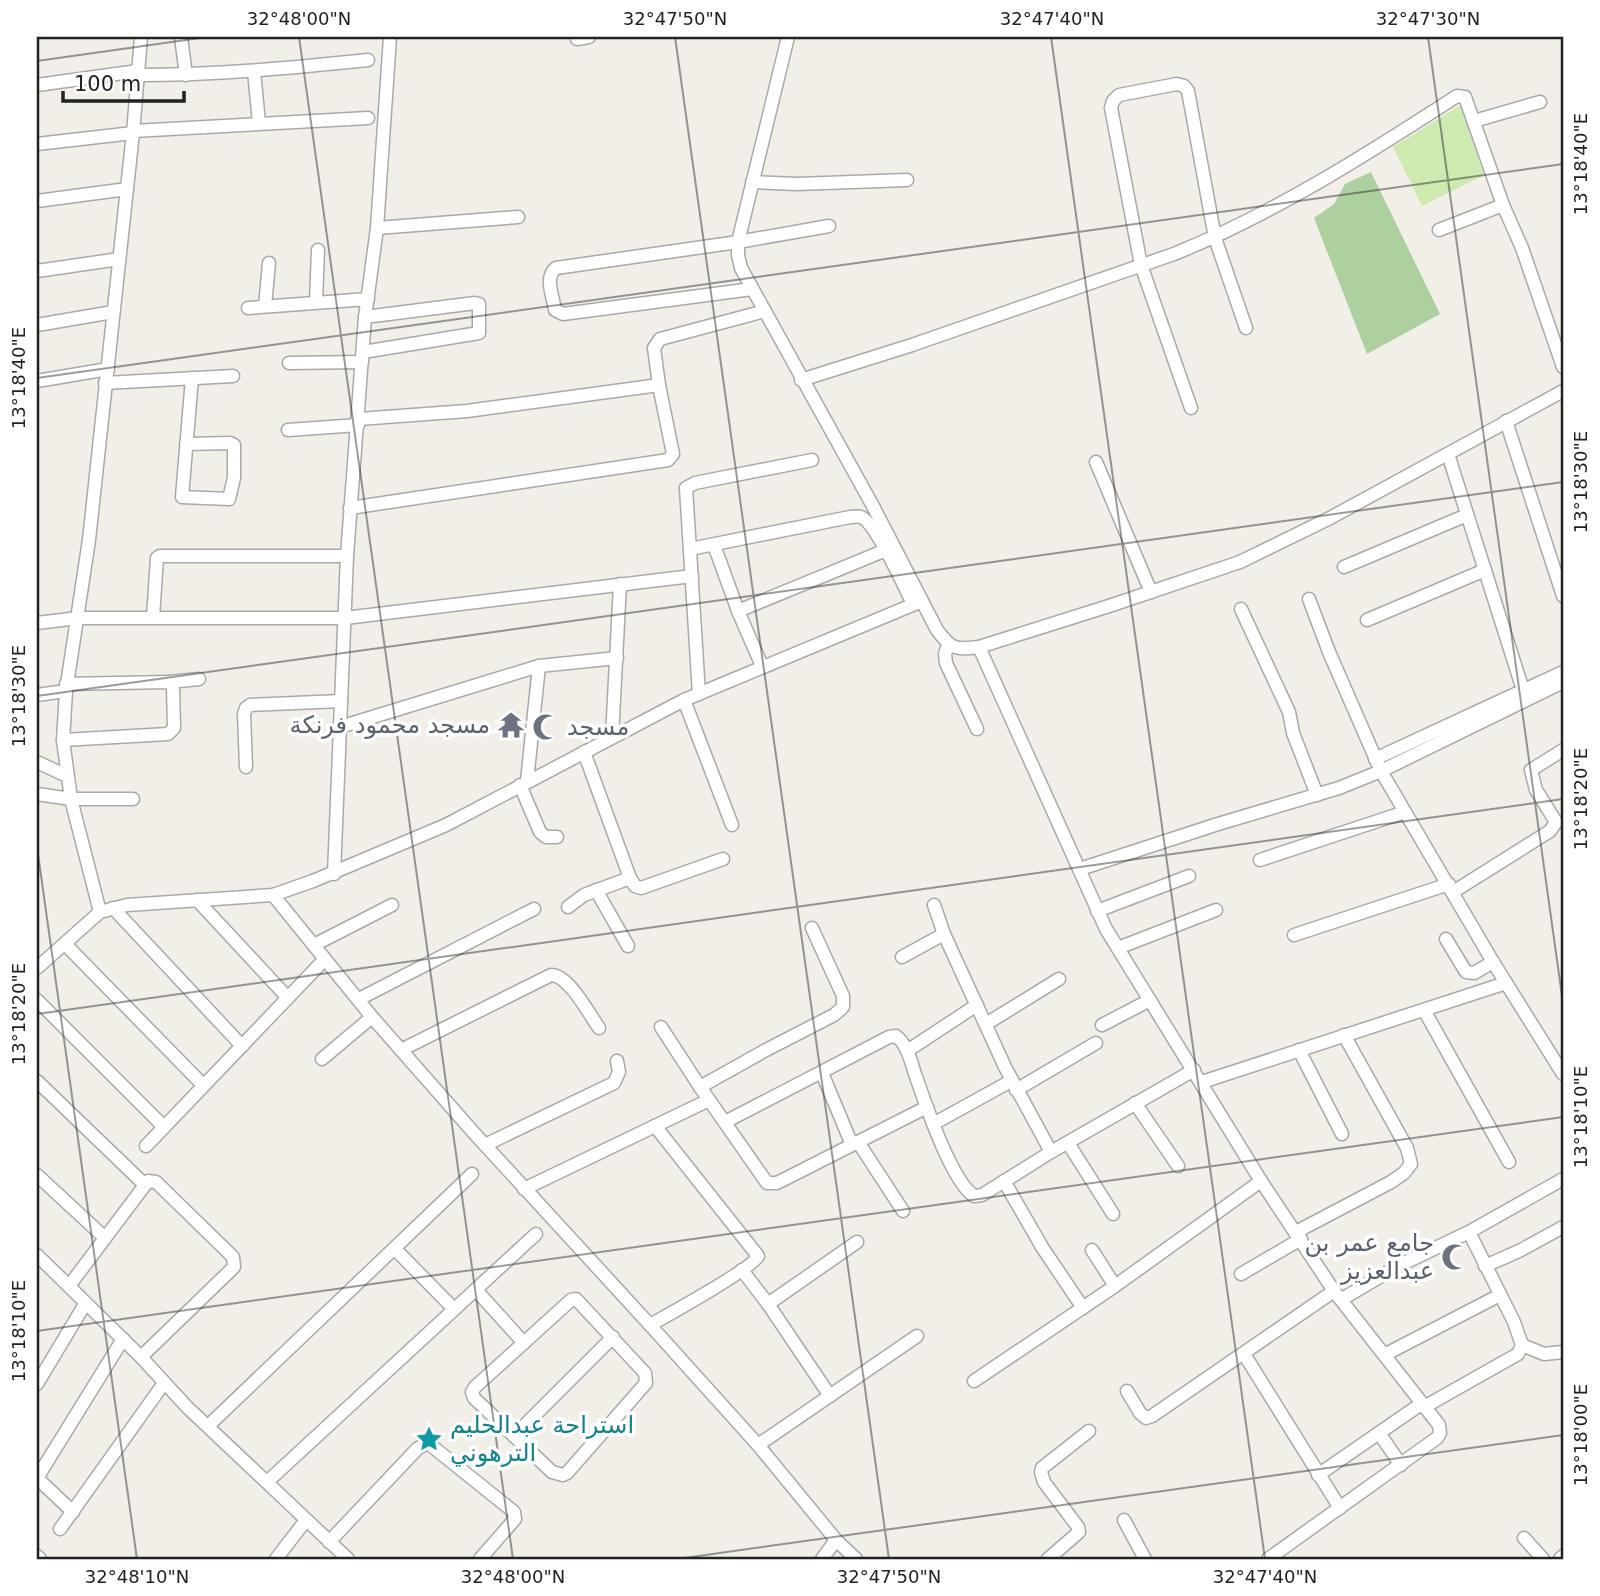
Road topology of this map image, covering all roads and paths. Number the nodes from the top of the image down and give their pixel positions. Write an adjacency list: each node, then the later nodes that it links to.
1 (141, 37): 7 (street)
2 (181, 37): 8 (street)
3 (390, 37): 23 (street)
4 (788, 37): 17 (street)
5 (368, 60): 6 (street)
6 (254, 71): 8 (street); 13 (street)
7 (138, 73): 8 (street); 9 (street); 14 (street)
8 (186, 75)
9 (37, 85)
10 (1540, 102): 12 (street)
11 (368, 118): 13 (street)
12 (1474, 121): 20 (street); 25 (street)
13 (259, 123): 14 (street)
14 (133, 132): 15 (street); 18 (street)
15 (37, 144)
16 (907, 180): 17 (street)
17 (752, 182): 26 (street)
18 (127, 189): 19 (street); 28 (street)
19 (37, 201)
20 (1503, 205): 24 (street); 44 (street)
21 (518, 217): 23 (street)
22 (829, 226): 26 (street)
23 (377, 228): 33 (street)
24 (1440, 230)
25 (1214, 238): 30 (street); 30 (street); 41 (street)
26 (738, 242): 32 (street); 32 (street)
27 (318, 250): 34 (street)
28 (119, 259): 31 (street); 38 (street)
29 (269, 263): 35 (street)
30 (1141, 265): 48 (street); 53 (street)
31 (37, 271)
32 (751, 289): 37 (street)
33 (368, 299): 34 (street); 39 (street)
34 (316, 302): 35 (street)
35 (265, 306): 36 (street)
36 (248, 308)
37 (765, 311): 48 (street); 51 (street)
38 (113, 312): 40 (street); 45 (street)
39 (365, 317): 42 (street); 42 (street)
40 (37, 325)
41 (1246, 328)
42 (362, 357): 43 (street); 55 (street)
43 (289, 363)
44 (1563, 367)
45 (107, 369): 49 (street); 50 (street)
46 (233, 376): 47 (street)
47 (192, 378): 50 (street); 57 (street)
48 (801, 380): 74 (street)
49 (37, 381)
50 (105, 383): 78 (street)
51 (659, 385): 55 (street); 61 (street)
52 (1563, 391): 54 (street)
53 (1191, 408)
54 (1506, 421): 58 (street); 72 (street)
55 (358, 422): 56 (street); 61 (street)
56 (288, 430)
57 (186, 444): 57 (street)
58 (1448, 454): 62 (street); 71 (street)
59 (812, 460): 64 (street)
60 (1096, 462): 71 (street)
61 (351, 508): 66 (street)
62 (1467, 515): 67 (street); 68 (street)
63 (715, 545): 64 (street); 65 (street); 76 (street)
64 (691, 549): 69 (street)
65 (886, 550): 74 (street); 76 (street)
66 (347, 556): 77 (street); 79 (street)
67 (1344, 568)
68 (1485, 570): 80 (street); 92 (street)
69 (692, 576): 70 (street); 93 (street)
70 (620, 584): 79 (street); 84 (street)
71 (1151, 593): 83 (street)
72 (1563, 596)
73 (1309, 599): 104 (street)
74 (917, 603): 82 (street); 86 (street)
75 (1241, 609): 109 (street)
76 (738, 611): 86 (street)
77 (153, 617): 78 (street); 79 (street)
78 (78, 618): 81 (street); 91 (street)
79 (345, 618): 95 (street)
80 (1367, 620)
81 (37, 623)
82 (948, 645): 83 (street); 98 (street)
83 (979, 647): 117 (street)
84 (617, 658): 85 (street); 99 (street)
85 (539, 666): 97 (street); 107 (street)
86 (762, 666): 93 (street)
87 (1563, 672): 92 (street)
88 (199, 679): 89 (street)
89 (169, 682): 91 (street); 100 (street)
90 (1563, 682): 104 (street)
91 (66, 687): 94 (street); 100 (street)
92 (1522, 690): 104 (street)
93 (699, 694): 96 (street)
94 (37, 695)
95 (341, 701): 97 (street); 105 (street)
96 (684, 701): 99 (street); 113 (street)
97 (340, 727): 118 (street)
98 (977, 729)
99 (612, 737): 102 (street)
100 (63, 740): 106 (street)
101 (1563, 750): 121 (street)
102 (584, 752): 107 (street); 120 (street)
103 (37, 762): 106 (street)
104 (1378, 765): 109 (street); 112 (street)
105 (246, 767)
106 (67, 776): 110 (street)
107 (524, 783): 114 (street); 118 (street)
108 (37, 794): 110 (street)
109 (1317, 795): 117 (street)
110 (72, 799): 111 (street); 132 (street)
111 (134, 799)
112 (1405, 812): 116 (street); 121 (street)
113 (732, 825)
114 (557, 837)
115 (723, 859): 120 (street)
116 (1260, 860)
117 (1080, 869): 131 (street)
118 (334, 874): 123 (street)
119 (1189, 876): 131 (street)
120 (629, 878): 122 (street)
121 (1451, 888): 135 (street); 143 (street)
122 (596, 890): 127 (street); 139 (street)
123 (273, 895): 124 (street); 138 (street)
124 (197, 900): 128 (street); 147 (street)
125 (392, 905): 138 (street)
126 (934, 905): 134 (street)
127 (568, 907)
128 (113, 908): 132 (street); 160 (street)
129 (534, 909): 148 (street)
130 (1216, 910): 140 (street)
131 (1097, 911): 140 (street)
132 (100, 912): 137 (street)
133 (812, 928): 173 (street)
134 (944, 934): 141 (street); 151 (street)
135 (1294, 935)
136 (1447, 939): 143 (street)
137 (65, 943): 144 (street); 171 (street)
138 (314, 946): 142 (street)
139 (628, 946)
140 (1118, 948): 150 (street)
141 (902, 957)
142 (326, 959): 147 (street); 148 (street)
143 (1493, 962): 146 (street)
144 (37, 968)
145 (1059, 979): 154 (street)
146 (1506, 983): 152 (street); 168 (street)
147 (288, 998): 160 (street)
148 (359, 999): 153 (street)
149 (37, 1000): 180 (street)
150 (1150, 1000): 155 (street); 166 (street)
151 (977, 1005): 154 (street); 163 (street)
152 (1424, 1010): 158 (street); 187 (street)
153 (372, 1017): 161 (street); 164 (street)
154 (986, 1024): 172 (street)
155 (1102, 1024)
156 (661, 1027): 173 (street)
157 (599, 1028): 161 (street)
158 (1344, 1035): 162 (street); 201 (street)
159 (1096, 1043): 172 (street)
160 (242, 1045): 171 (street)
161 (401, 1050): 184 (street)
162 (1299, 1050): 170 (street); 181 (street)
163 (907, 1051): 167 (street); 176 (street)
164 (322, 1059)
165 (617, 1062): 184 (street)
166 (1194, 1070): 170 (street); 175 (street)
167 (822, 1073): 177 (street); 182 (street)
168 (1563, 1074)
169 (37, 1081): 194 (street)
170 (1202, 1083): 193 (street)
171 (203, 1085): 180 (street)
172 (1014, 1085): 178 (street); 186 (street)
173 (701, 1087): 174 (street)
174 (709, 1100): 177 (street); 179 (street)
175 (1135, 1103): 183 (street); 188 (street)
176 (927, 1107): 178 (street); 182 (street)
177 (725, 1122): 182 (street)
178 (933, 1124): 192 (street)
179 (655, 1126): 195 (street); 208 (street)
180 (164, 1127): 185 (street)
181 (1342, 1134)
182 (855, 1143): 196 (street)
183 (1068, 1143): 186 (street); 197 (street)
184 (485, 1145): 195 (street)
185 (146, 1146)
186 (1051, 1152): 192 (street)
187 (1509, 1162)
188 (1178, 1167)
189 (472, 1174): 204 (street)
190 (37, 1175): 202 (street)
191 (1563, 1179): 199 (street)
192 (1004, 1181): 217 (street)
193 (1261, 1181): 201 (street); 211 (street)
194 (145, 1185): 202 (street); 228 (street)
195 (524, 1189): 219 (street)
196 (903, 1211)
197 (1113, 1214)
198 (1563, 1227): 207 (street)
199 (1469, 1232): 207 (street); 213 (street)
200 (536, 1234): 212 (street)
201 (1298, 1235): 209 (street); 213 (street)
202 (104, 1237): 210 (street)
203 (857, 1242): 216 (street)
204 (395, 1249): 218 (street); 235 (street)
205 (1092, 1250): 211 (street)
206 (37, 1255): 210 (street)
207 (1485, 1266): 214 (street)
208 (742, 1270): 216 (street); 219 (street)
209 (1241, 1274)
210 (69, 1286): 215 (street)
211 (1115, 1286): 217 (street)
212 (476, 1290): 218 (street); 223 (street)
213 (1338, 1295): 226 (street); 227 (street)
214 (1500, 1295): 224 (street); 227 (street)
215 (85, 1304): 222 (street); 231 (street)
216 (768, 1304): 233 (street)
217 (1083, 1308): 229 (street)
218 (454, 1309): 242 (street)
219 (650, 1325): 239 (street)
220 (917, 1336): 233 (street)
221 (613, 1337): 223 (street); 238 (street); 238 (street)
222 (123, 1339): 228 (street); 244 (street)
223 (524, 1343): 238 (street)
224 (1522, 1345): 225 (street); 234 (street)
225 (1563, 1352)
226 (1244, 1354): 232 (street); 241 (street)
227 (1386, 1354): 234 (street)
228 (141, 1357): 230 (street)
229 (974, 1381)
230 (164, 1383): 235 (street); 244 (street)
231 (37, 1384)
232 (1127, 1391)
233 (830, 1396): 239 (street)
234 (1423, 1406): 237 (street); 240 (street)
235 (208, 1426): 242 (street)
236 (1088, 1431): 256 (street)
237 (1379, 1433): 240 (street); 241 (street)
238 (514, 1436)
239 (758, 1446): 249 (street)
240 (1401, 1465): 243 (street)
241 (1318, 1475): 243 (street)
242 (267, 1482): 245 (street)
243 (1340, 1508): 258 (street)
244 (73, 1512): 247 (street)
245 (306, 1520): 250 (street); 251 (street)
246 (1124, 1520): 257 (street)
247 (60, 1529)
248 (1524, 1538): 259 (street)
249 (836, 1540): 254 (street); 255 (street)
250 (329, 1542): 252 (street); 253 (street)
251 (276, 1559)
252 (348, 1559)
253 (480, 1559)
254 (821, 1559)
255 (856, 1559)
256 (1048, 1559)
257 (1145, 1559)
258 (1268, 1559)
259 (1543, 1559)

